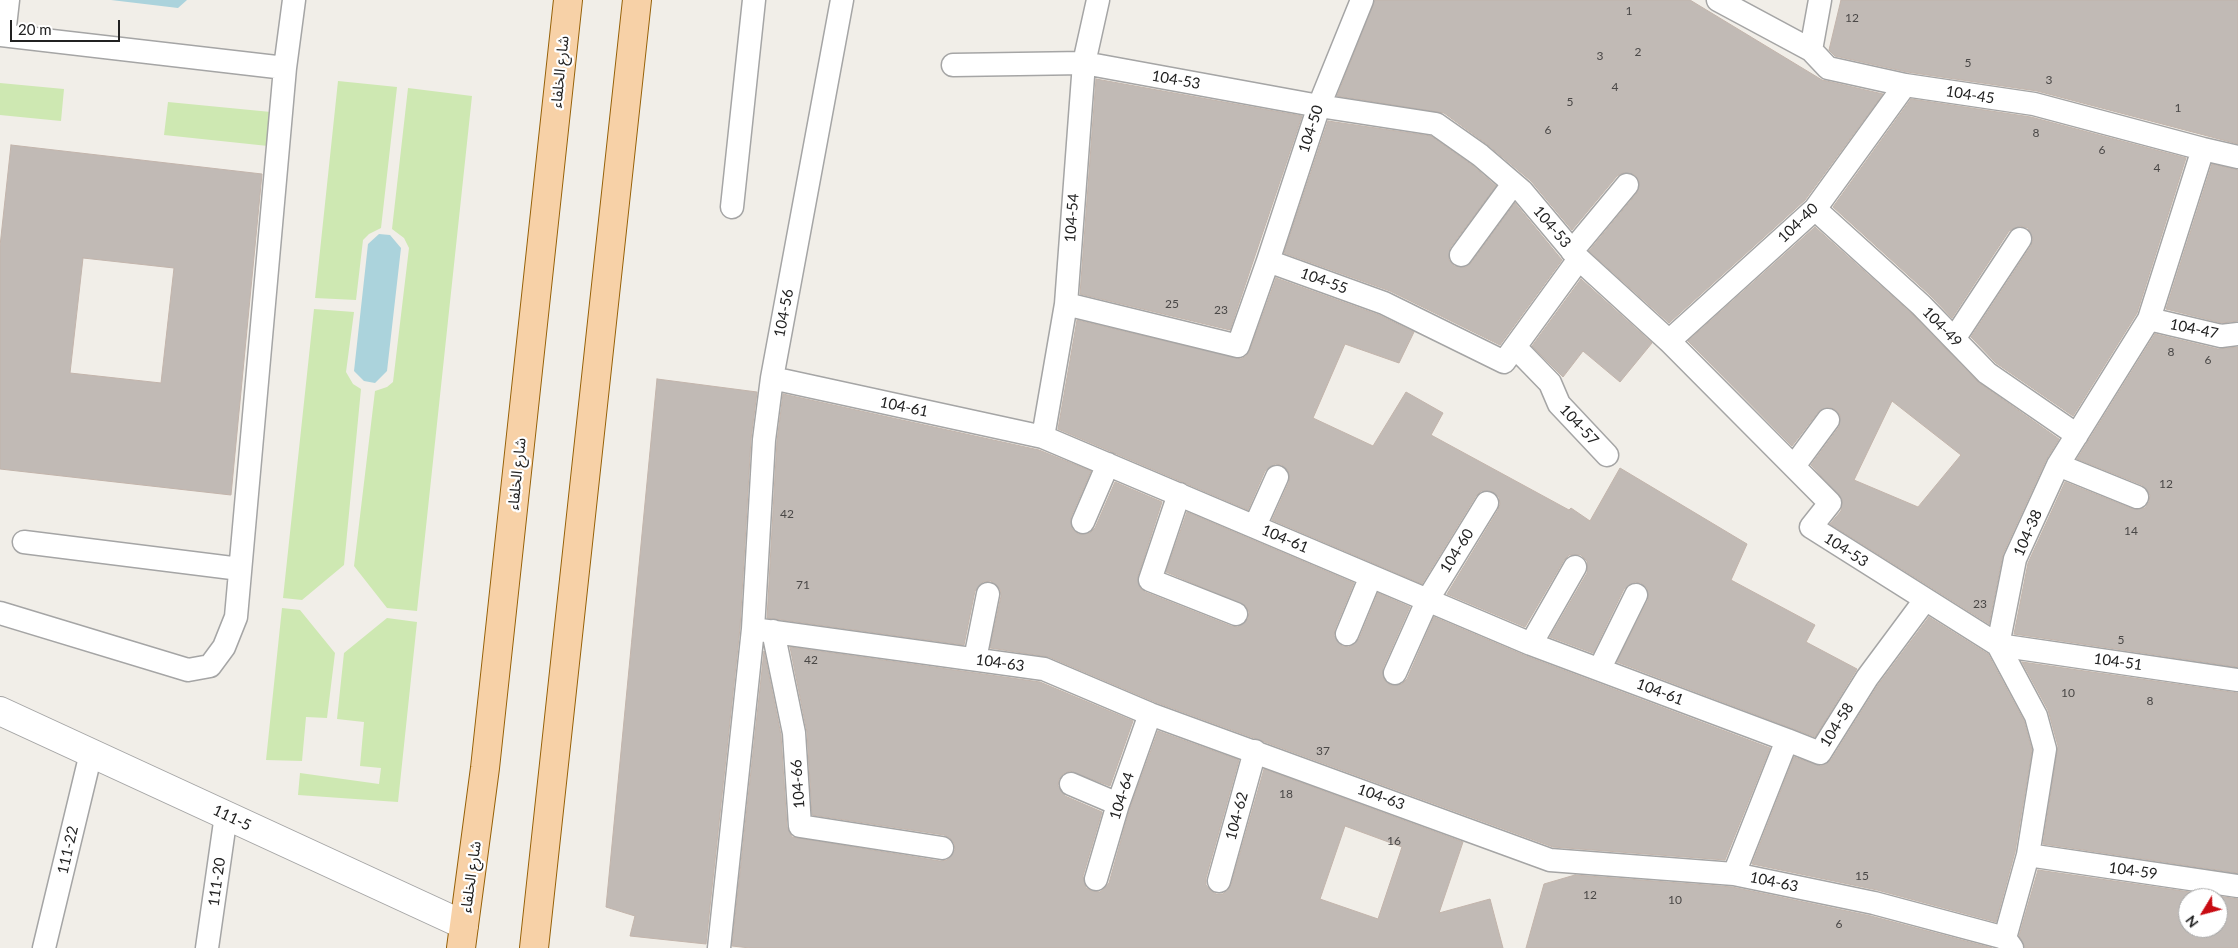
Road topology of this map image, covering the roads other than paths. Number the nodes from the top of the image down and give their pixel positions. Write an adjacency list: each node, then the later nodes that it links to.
1 (8, 0): 13 (lane)
2 (294, 0): 17 (lane)
3 (557, 0): 12 (lane)
4 (568, 0): 12 (main road, شارع الخلفاء)
5 (636, 0): 86 (main road)
6 (754, 0): 24 (lane)
7 (842, 0): 36 (lane, 104-56)
8 (1098, 0): 15 (lane, 104-54)
9 (1362, 0): 19 (lane, 104-50)
10 (1718, 0): 14 (lane, 104-45)
11 (1820, 0): 14 (lane)
12 (564, 34): 82 (main road, شارع الخلفاء)
13 (2, 35): 17 (lane)
14 (1811, 50): 18 (lane, 104-45)
15 (1084, 63): 16 (lane, 104-53); 19 (lane, 104-53); 30 (lane, 104-54)
16 (953, 65)
17 (285, 68): 52 (lane)
18 (1905, 85): 20 (lane, 104-45); 25 (lane, 104-40)
19 (1319, 106): 22 (lane, 104-53); 29 (lane, 104-50)
20 (2202, 149): 21 (lane, 104-45); 31 (lane, 104-38)
21 (2238, 157)
22 (1514, 184): 27 (lane); 28 (lane, 104-53)
23 (1627, 185): 28 (lane, 104-55)
24 (732, 207)
25 (1815, 209): 33 (lane, 104-49); 34 (lane, 104-40)
26 (2020, 239): 33 (lane)
27 (1461, 255)
28 (1575, 255): 34 (lane, 104-53); 35 (lane, 104-55)
29 (1268, 261): 30 (lane); 35 (lane, 104-55)
30 (1066, 304): 39 (lane, 104-54)
31 (2149, 319): 32 (lane, 104-47); 38 (lane, 104-38)
32 (2238, 334)
33 (1954, 340): 38 (lane, 104-49)
34 (1669, 341): 43 (lane, 104-53)
35 (1516, 348): 40 (lane, 104-57)
36 (772, 378): 39 (lane, 104-61); 60 (lane, 104-56)
37 (1828, 420): 43 (lane)
38 (2077, 435): 42 (lane, 104-38)
39 (1043, 437): 41 (lane, 104-61)
40 (1607, 455)
41 (1108, 464): 45 (lane, 104-61); 48 (lane)
42 (2058, 465): 46 (lane); 63 (lane, 104-38)
43 (1794, 466): 57 (lane, 104-53)
44 (1277, 477): 49 (lane)
45 (1179, 494): 49 (lane, 104-61); 59 (lane)
46 (2137, 497)
47 (1487, 503): 56 (lane, 104-60)
48 (1083, 522)
49 (1255, 526): 53 (lane, 104-61)
50 (24, 542): 52 (lane)
51 (1575, 568): 62 (lane)
52 (240, 569): 58 (lane)
53 (1371, 576): 56 (lane, 104-61); 61 (lane)
54 (988, 594): 64 (lane)
55 (1636, 595): 65 (lane)
56 (1428, 599): 62 (lane, 104-61); 66 (lane, 104-60)
57 (1925, 600): 63 (lane, 104-53); 70 (lane, 104-58)
58 (0, 613)
59 (1236, 614)
60 (762, 630): 64 (lane, 104-63); 76 (lane, 104-66); 87 (lane)
61 (1347, 634)
62 (1531, 644): 65 (lane, 104-61)
63 (1998, 645): 67 (lane, 104-51); 77 (lane)
64 (975, 659): 69 (lane, 104-63)
65 (1600, 668): 70 (lane, 104-61)
66 (1395, 673)
67 (2238, 680)
68 (0, 711): 72 (street, 111-5)
69 (1150, 714): 71 (lane, 104-63); 74 (lane, 104-64)
70 (1787, 740): 78 (lane)
71 (1255, 751): 78 (lane, 104-63); 80 (lane, 104-62)
72 (91, 753): 75 (street, 111-5); 84 (lane, 111-22)
73 (1071, 784): 74 (lane)
74 (1118, 804): 79 (lane, 104-64)
75 (226, 815): 82 (street, 111-5); 85 (lane, 111-20)
76 (942, 848)
77 (2028, 855): 81 (lane, 104-59); 83 (lane)
78 (1734, 874): 83 (lane, 104-63)
79 (1096, 878)
80 (1219, 881)
81 (2238, 886)
82 (462, 937)
83 (2008, 943)
84 (44, 948)
85 (207, 948)
86 (534, 948)
87 (719, 948)

